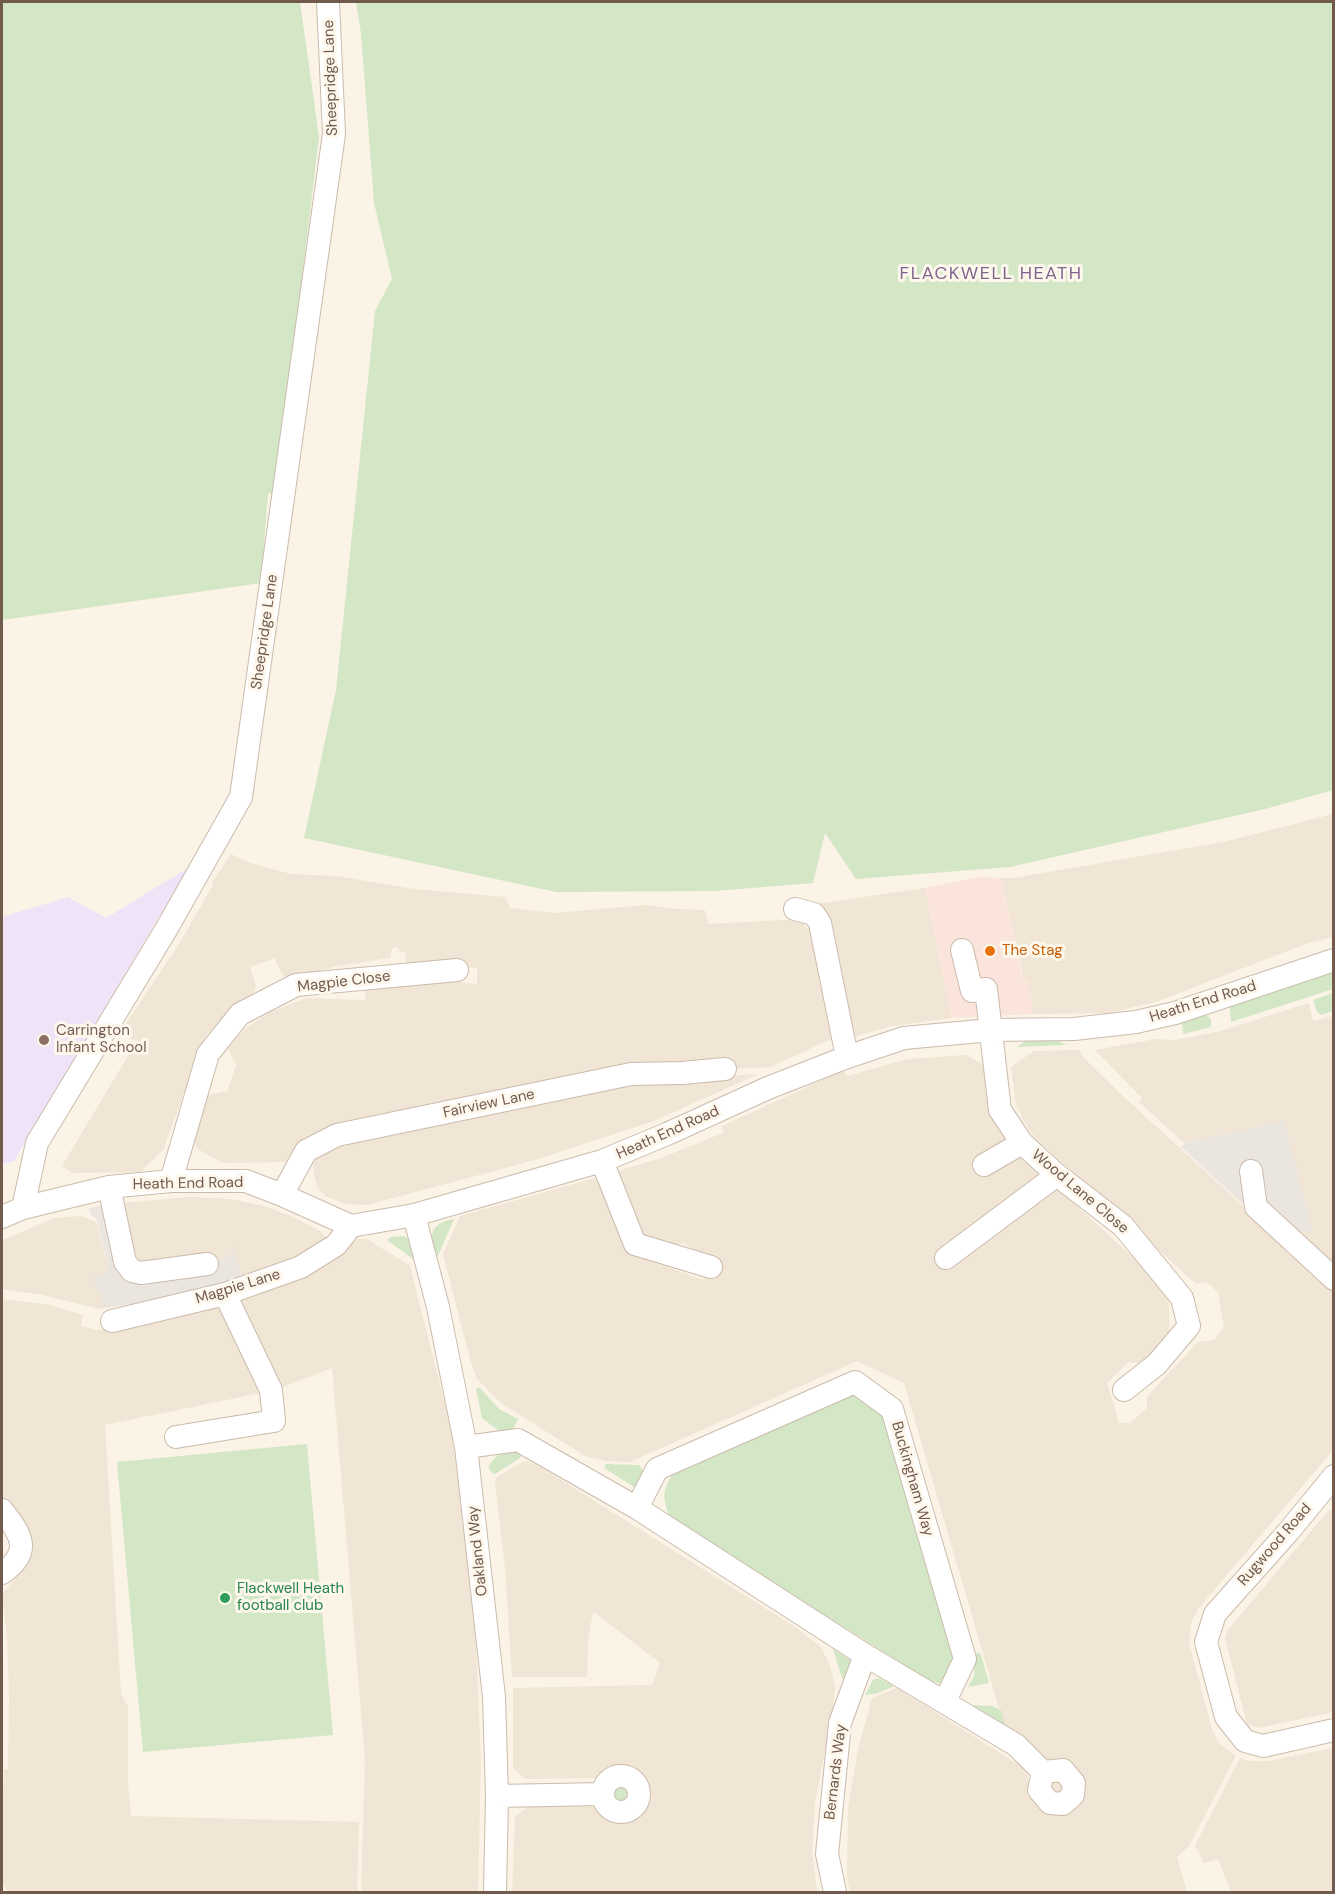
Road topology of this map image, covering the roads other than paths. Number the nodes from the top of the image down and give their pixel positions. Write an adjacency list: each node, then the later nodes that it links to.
1 (328, 2): 17 (street, Sheepridge Lane)
2 (795, 909): 7 (street)
3 (962, 950): 6 (street, Wood Lane Close)
4 (1334, 960): 6 (street, Heath End Road)
5 (457, 970): 14 (street, Magpie Close)
6 (991, 1030): 7 (street, Heath End Road); 9 (street, Wood Lane Close)
7 (847, 1057): 10 (street, Heath End Road)
8 (725, 1069): 16 (street, Fairview Lane)
9 (1022, 1143): 11 (street); 13 (street, Wood Lane Close)
10 (602, 1161): 18 (street, Heath End Road); 23 (street)
11 (984, 1165)
12 (1251, 1171): 24 (street)
13 (1057, 1175): 21 (street); 27 (street, Wood Lane Close)
14 (171, 1181): 15 (street, Heath End Road); 16 (street, Heath End Road)
15 (109, 1187): 17 (street, Heath End Road); 22 (street)
16 (282, 1195): 20 (street, Heath End Road)
17 (23, 1208): 19 (street, Heath End Road)
18 (414, 1215): 20 (street, Heath End Road); 29 (street, Oakland Way)
19 (2, 1217)
20 (351, 1227): 25 (street, Magpie Lane)
21 (946, 1258)
22 (207, 1264)
23 (711, 1267)
24 (1334, 1279)
25 (225, 1294): 26 (street, Magpie Lane); 28 (street)
26 (112, 1321)
27 (1124, 1390)
28 (176, 1437)
29 (466, 1447): 31 (street); 39 (street, Oakland Way)
30 (1334, 1476): 36 (street, Rugwood Road)
31 (637, 1508): 34 (street); 35 (street, Buckingham Way)
32 (2, 1510): 33 (street)
33 (2, 1573)
34 (865, 1655): 35 (street); 41 (street, Bernards Way)
35 (945, 1701): 37 (street)
36 (1334, 1730)
37 (1043, 1772)
38 (603, 1794): 39 (street)
39 (497, 1796): 40 (street, Oakland Way)
40 (495, 1893)
41 (835, 1893)

